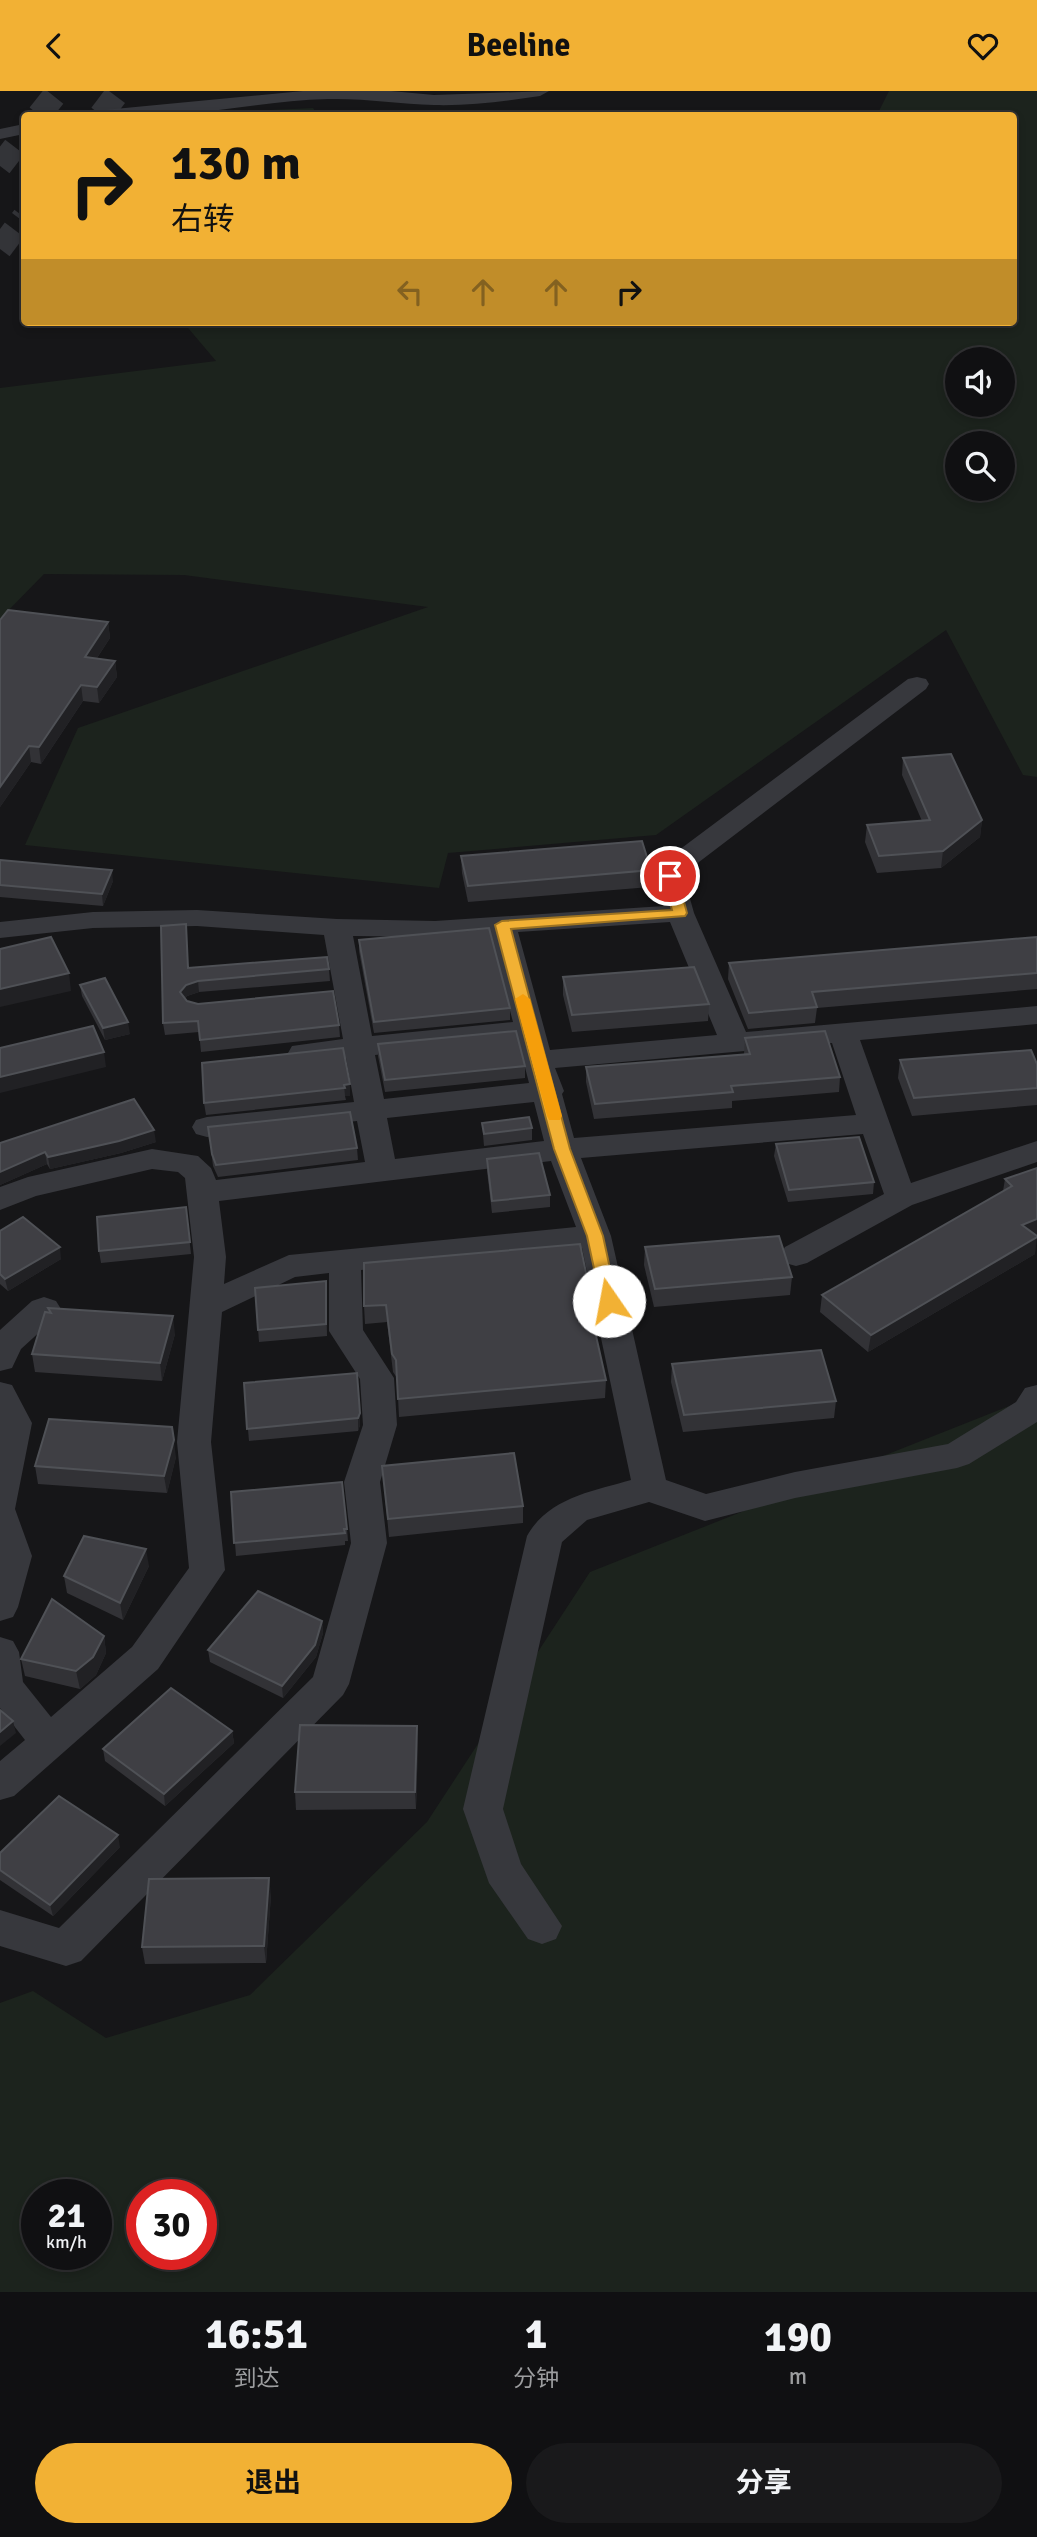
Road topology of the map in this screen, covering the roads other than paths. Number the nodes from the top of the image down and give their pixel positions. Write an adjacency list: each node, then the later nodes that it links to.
1 (540, 91): 2 (street)
2 (136, 112)
3 (21, 130): 4 (street)
4 (0, 134)
5 (917, 684): 6 (street)
6 (680, 913): 7 (street); 13 (street)
7 (502, 925): 8 (street); 11 (street)
8 (337, 927): 9 (street); 14 (street)
9 (0, 930)
10 (1037, 1015): 12 (street)
11 (531, 1029): 14 (street); 16 (street)
12 (843, 1033): 13 (street); 19 (street)
13 (735, 1042): 16 (street)
14 (359, 1047): 15 (street); 18 (street)
15 (280, 1055)
16 (540, 1060): 17 (street)
17 (548, 1091): 18 (street); 21 (street)
18 (370, 1110): 20 (street); 23 (street)
19 (875, 1123): 21 (street); 25 (street)
20 (207, 1127)
21 (562, 1149): 23 (street); 27 (street)
22 (1037, 1151): 25 (street)
23 (382, 1172): 24 (street)
24 (202, 1192): 26 (street); 30 (street)
25 (901, 1198): 28 (street)
26 (0, 1199)
27 (595, 1236): 29 (street); 35 (street)
28 (796, 1255)
29 (345, 1261): 30 (street); 43 (street)
30 (206, 1305): 40 (street)
31 (44, 1309): 32 (street)
32 (0, 1359)
33 (0, 1394): 36 (street)
34 (1037, 1397): 35 (street)
35 (650, 1488): 42 (street)
36 (0, 1505)
37 (0, 1514): 38 (street)
38 (0, 1607)
39 (0, 1652): 40 (street)
40 (49, 1742): 41 (street)
41 (0, 1784)
42 (542, 1926)
43 (0, 1928)

